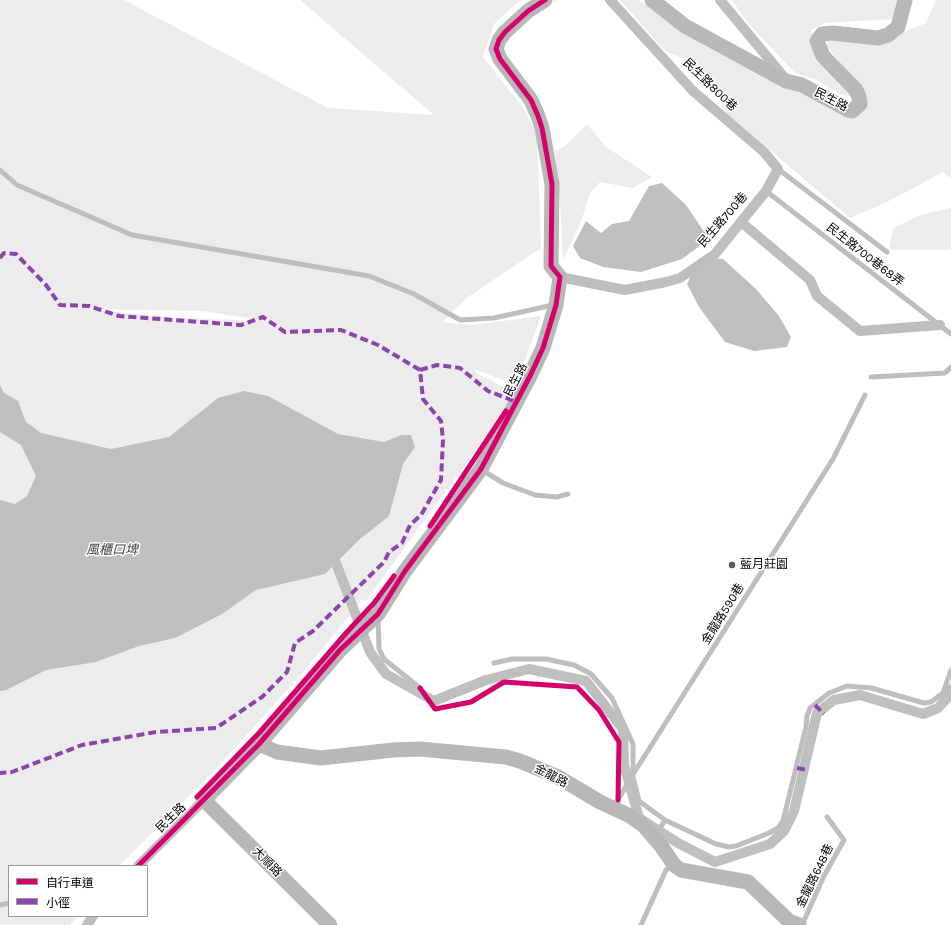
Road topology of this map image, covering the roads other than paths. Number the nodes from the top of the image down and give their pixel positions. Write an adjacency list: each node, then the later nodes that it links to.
1 (545, 0): 12 (street)
2 (610, 0): 7 (street, 民生路800巷)
3 (652, 0): 6 (street, 民生路)
4 (720, 0): 6 (street)
5 (905, 0): 6 (street, 民生路)
6 (786, 81)
7 (778, 169): 9 (street, 民生路700巷); 11 (lane)
8 (0, 170): 13 (lane)
9 (766, 191): 10 (street, 民生路700巷); 14 (lane, 民生路700巷68弄)
10 (741, 222): 12 (street, 民生路700巷); 14 (street)
11 (887, 252)
12 (560, 277): 13 (street, 民生路)
13 (556, 305): 19 (street, 民生路)
14 (940, 325): 15 (lane, 民生路700巷68弄)
15 (951, 334)
16 (951, 367): 17 (lane)
17 (871, 377)
18 (865, 395): 26 (lane, 金龍路590巷)
19 (481, 469): 20 (lane); 21 (street, 民生路)
20 (568, 494)
21 (376, 608): 24 (lane); 25 (street, 民生路)
22 (494, 663): 26 (lane)
23 (951, 670): 30 (lane)
24 (420, 688)
25 (259, 744): 27 (street, 民生路); 28 (street, 金龍路)
26 (632, 778): 28 (lane, 金龍路590巷); 30 (lane)
27 (204, 800): 32 (street, 民生路); 34 (street, 大順路)
28 (618, 810): 31 (street, 金龍路)
29 (827, 817): 36 (lane, 金龍路648巷)
30 (665, 820): 31 (lane)
31 (654, 837): 33 (street, 金龍路)
32 (139, 865)
33 (674, 865): 35 (lane); 36 (street)
34 (330, 925)
35 (641, 925)
36 (800, 925)

